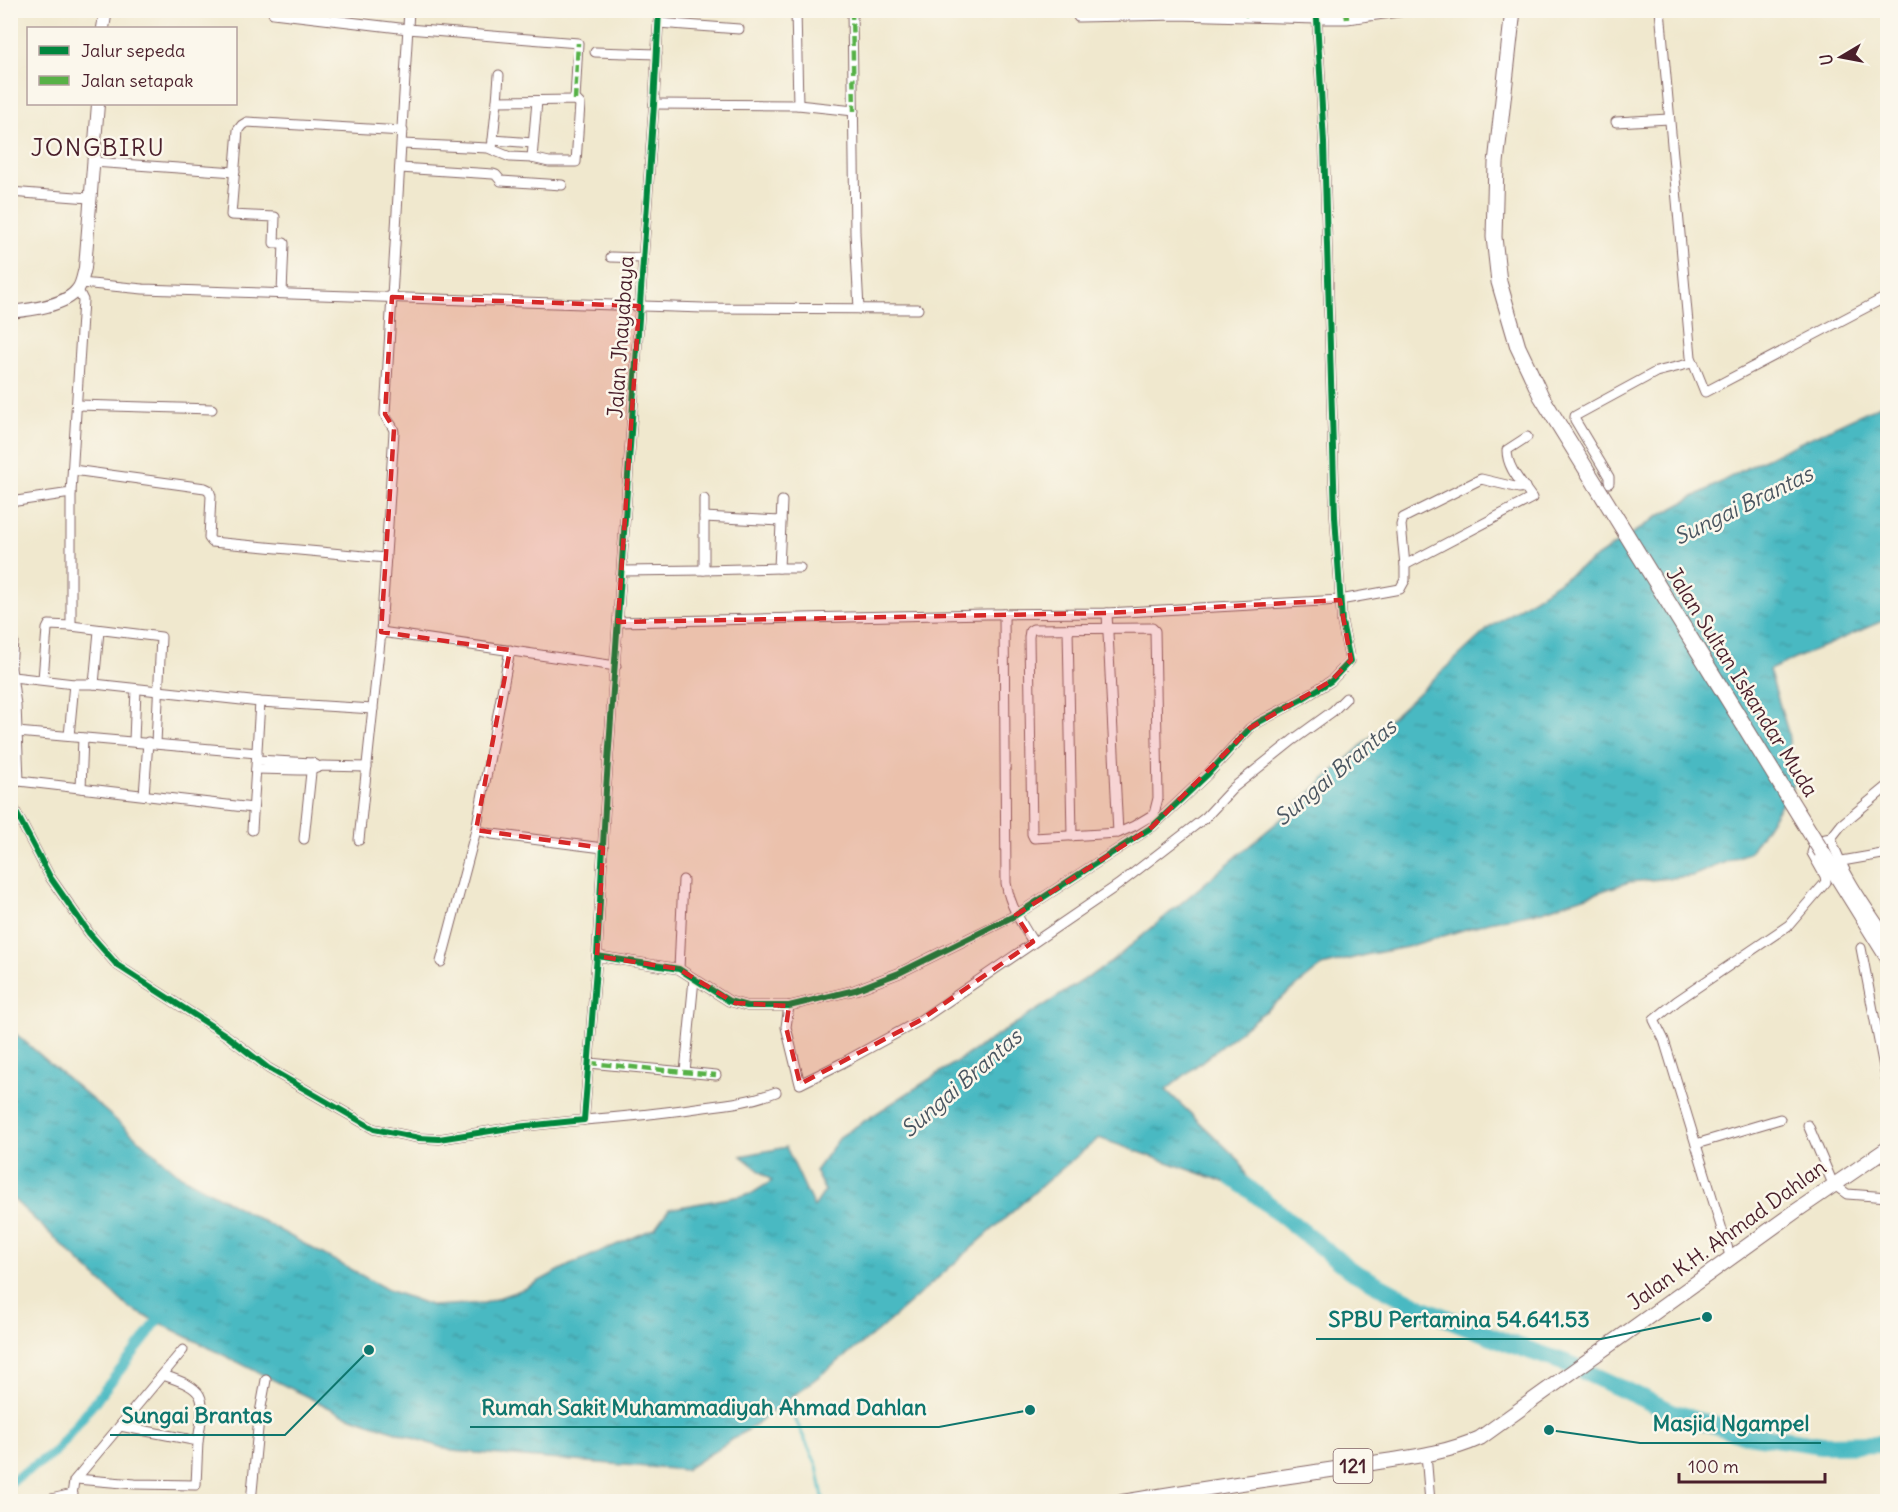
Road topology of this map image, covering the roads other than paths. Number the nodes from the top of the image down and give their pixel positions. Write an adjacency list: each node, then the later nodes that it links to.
1 (106, 10): 16 (main road)
2 (409, 10): 17 (street)
3 (659, 10): 15 (street, Jalan Jhayabaya)
4 (796, 10): 27 (street)
5 (852, 10): 28 (street)
6 (1413, 10): 12 (street)
7 (1513, 10): 57 (highway, Jalan Sultan Iskandar Muda)
8 (1660, 10): 29 (street)
9 (273, 13): 17 (street)
10 (1247, 14): 11 (street); 13 (street)
11 (1269, 14): 14 (street)
12 (1346, 15): 14 (street)
13 (1078, 16)
14 (1317, 20): 71 (street)
15 (658, 23): 18 (street); 20 (street, Jalan Jhayabaya)
16 (103, 27)
17 (408, 29): 22 (street); 31 (street)
18 (739, 29)
19 (595, 52): 20 (street)
20 (657, 54): 25 (street, Jalan Jhayabaya)
21 (499, 75): 23 (street)
22 (575, 100): 24 (street); 35 (street)
23 (497, 101): 24 (street); 34 (street)
24 (537, 101): 32 (street)
25 (654, 104): 27 (street); 43 (street, Jalan Jhayabaya)
26 (98, 105): 36 (main road)
27 (798, 105): 28 (street)
28 (854, 111): 49 (street)
29 (1669, 119): 30 (street); 52 (street)
30 (1616, 122)
31 (403, 131): 33 (street); 38 (street)
32 (533, 143): 34 (street); 35 (street)
33 (402, 144): 34 (street); 37 (street)
34 (493, 145): 35 (street)
35 (532, 158)
36 (93, 162): 38 (street); 41 (main road)
37 (400, 168): 39 (street); 47 (street)
38 (235, 172): 45 (street)
39 (562, 185)
40 (10, 192): 41 (street)
41 (89, 198): 44 (main road)
42 (611, 257): 43 (street)
43 (642, 258): 48 (street, Jalan Jhayabaya)
44 (79, 287): 45 (street); 51 (main road); 53 (street)
45 (282, 293): 47 (street)
46 (1887, 296): 52 (street)
47 (392, 297): 48 (street); 65 (street)
48 (639, 306): 49 (street); 70 (street, Jalan Jhayabaya)
49 (859, 309): 50 (street)
50 (918, 309)
51 (10, 312)
52 (1692, 363): 57 (street)
53 (78, 405): 54 (street); 56 (street)
54 (212, 409)
55 (1527, 436): 58 (street)
56 (73, 470): 59 (street); 65 (street)
57 (1602, 484): 123 (highway, Jalan Sultan Iskandar Muda, bridge)
58 (1525, 487): 66 (street); 66 (street)
59 (71, 493): 62 (street); 76 (street)
60 (704, 499): 63 (street)
61 (782, 501): 64 (street)
62 (10, 502)
63 (704, 517): 64 (street); 69 (street)
64 (781, 521): 67 (street)
65 (386, 558): 80 (street)
66 (1404, 565): 71 (street)
67 (779, 568): 68 (street); 69 (street)
68 (800, 568)
69 (704, 570): 70 (street)
70 (622, 571): 74 (street, Jalan Jhayabaya)
71 (1340, 600): 72 (street); 118 (street)
72 (1107, 613): 73 (street); 78 (street)
73 (1004, 614): 74 (street); 118 (street)
74 (618, 622): 82 (street, Jalan Jhayabaya)
75 (10, 625): 83 (street)
76 (71, 626): 79 (street); 84 (street)
77 (1068, 629): 78 (street); 110 (street); 110 (street)
78 (1108, 629): 109 (street); 109 (street)
79 (99, 631): 86 (street); 88 (street)
80 (381, 632): 81 (street); 91 (street)
81 (510, 650): 82 (street); 108 (street)
82 (616, 666): 114 (street, Jalan Jhayabaya)
83 (13, 677): 84 (street); 92 (street)
84 (43, 680): 85 (street)
85 (74, 684): 86 (street); 93 (street)
86 (94, 684): 87 (street)
87 (136, 689): 88 (street); 95 (street)
88 (158, 691): 90 (street); 96 (street)
89 (1346, 698): 120 (street)
90 (260, 702): 91 (street); 97 (street)
91 (373, 709): 99 (street)
92 (17, 732): 93 (street); 100 (street)
93 (69, 736): 94 (street)
94 (83, 738): 95 (street); 102 (street)
95 (134, 741): 96 (street)
96 (152, 743): 97 (street); 104 (street)
97 (256, 761): 98 (street); 106 (street)
98 (314, 766): 99 (street); 112 (street)
99 (364, 767): 113 (street)
100 (19, 781): 102 (street); 103 (street)
101 (1887, 786): 111 (street)
102 (81, 788): 104 (street)
103 (10, 789)
104 (144, 795): 106 (street)
105 (10, 801): 134 (street)
106 (253, 808): 107 (street)
107 (252, 830)
108 (476, 830): 114 (street); 124 (street)
109 (1118, 833): 110 (street)
110 (1072, 836)
111 (1831, 838): 116 (street); 136 (street)
112 (304, 839)
113 (358, 840)
114 (603, 848): 122 (street, Jalan Jhayabaya)
115 (1887, 853): 116 (street)
116 (1842, 861): 119 (street)
117 (683, 880): 125 (street)
118 (1016, 915): 120 (street); 127 (street)
119 (1887, 938)
120 (1033, 942): 127 (street)
121 (1861, 948): 131 (street)
122 (597, 956): 125 (street); 128 (street, Jalan Jhayabaya)
123 (1887, 958)
124 (441, 962)
125 (679, 969): 126 (street)
126 (694, 979): 127 (street); 129 (street)
127 (789, 1006)
128 (589, 1063): 129 (street); 134 (street, Jalan Jhayabaya)
129 (685, 1072): 130 (street)
130 (716, 1075)
131 (1887, 1088)
132 (776, 1092): 134 (street)
133 (1780, 1119): 136 (street)
134 (584, 1120)
135 (1808, 1125): 138 (street)
136 (1696, 1144): 140 (street)
137 (1887, 1148): 138 (main road, Jalan K.H. Ahmad Dahlan / 121)
138 (1833, 1184): 139 (street); 140 (main road, Jalan K.H. Ahmad Dahlan / 121)
139 (1887, 1197)
140 (1731, 1259): 146 (main road, Jalan K.H. Ahmad Dahlan / 121)
141 (183, 1350): 142 (street)
142 (163, 1375): 144 (street); 145 (street)
143 (266, 1380): 151 (street)
144 (120, 1426): 145 (street); 147 (street)
145 (198, 1441): 147 (street)
146 (1426, 1454): 148 (main road, 121); 153 (street)
147 (76, 1479): 149 (street)
148 (1195, 1495): 152 (main road, 121)
149 (72, 1498): 150 (street)
150 (38, 1502)
151 (251, 1502)
152 (1122, 1502)
153 (1430, 1502)

